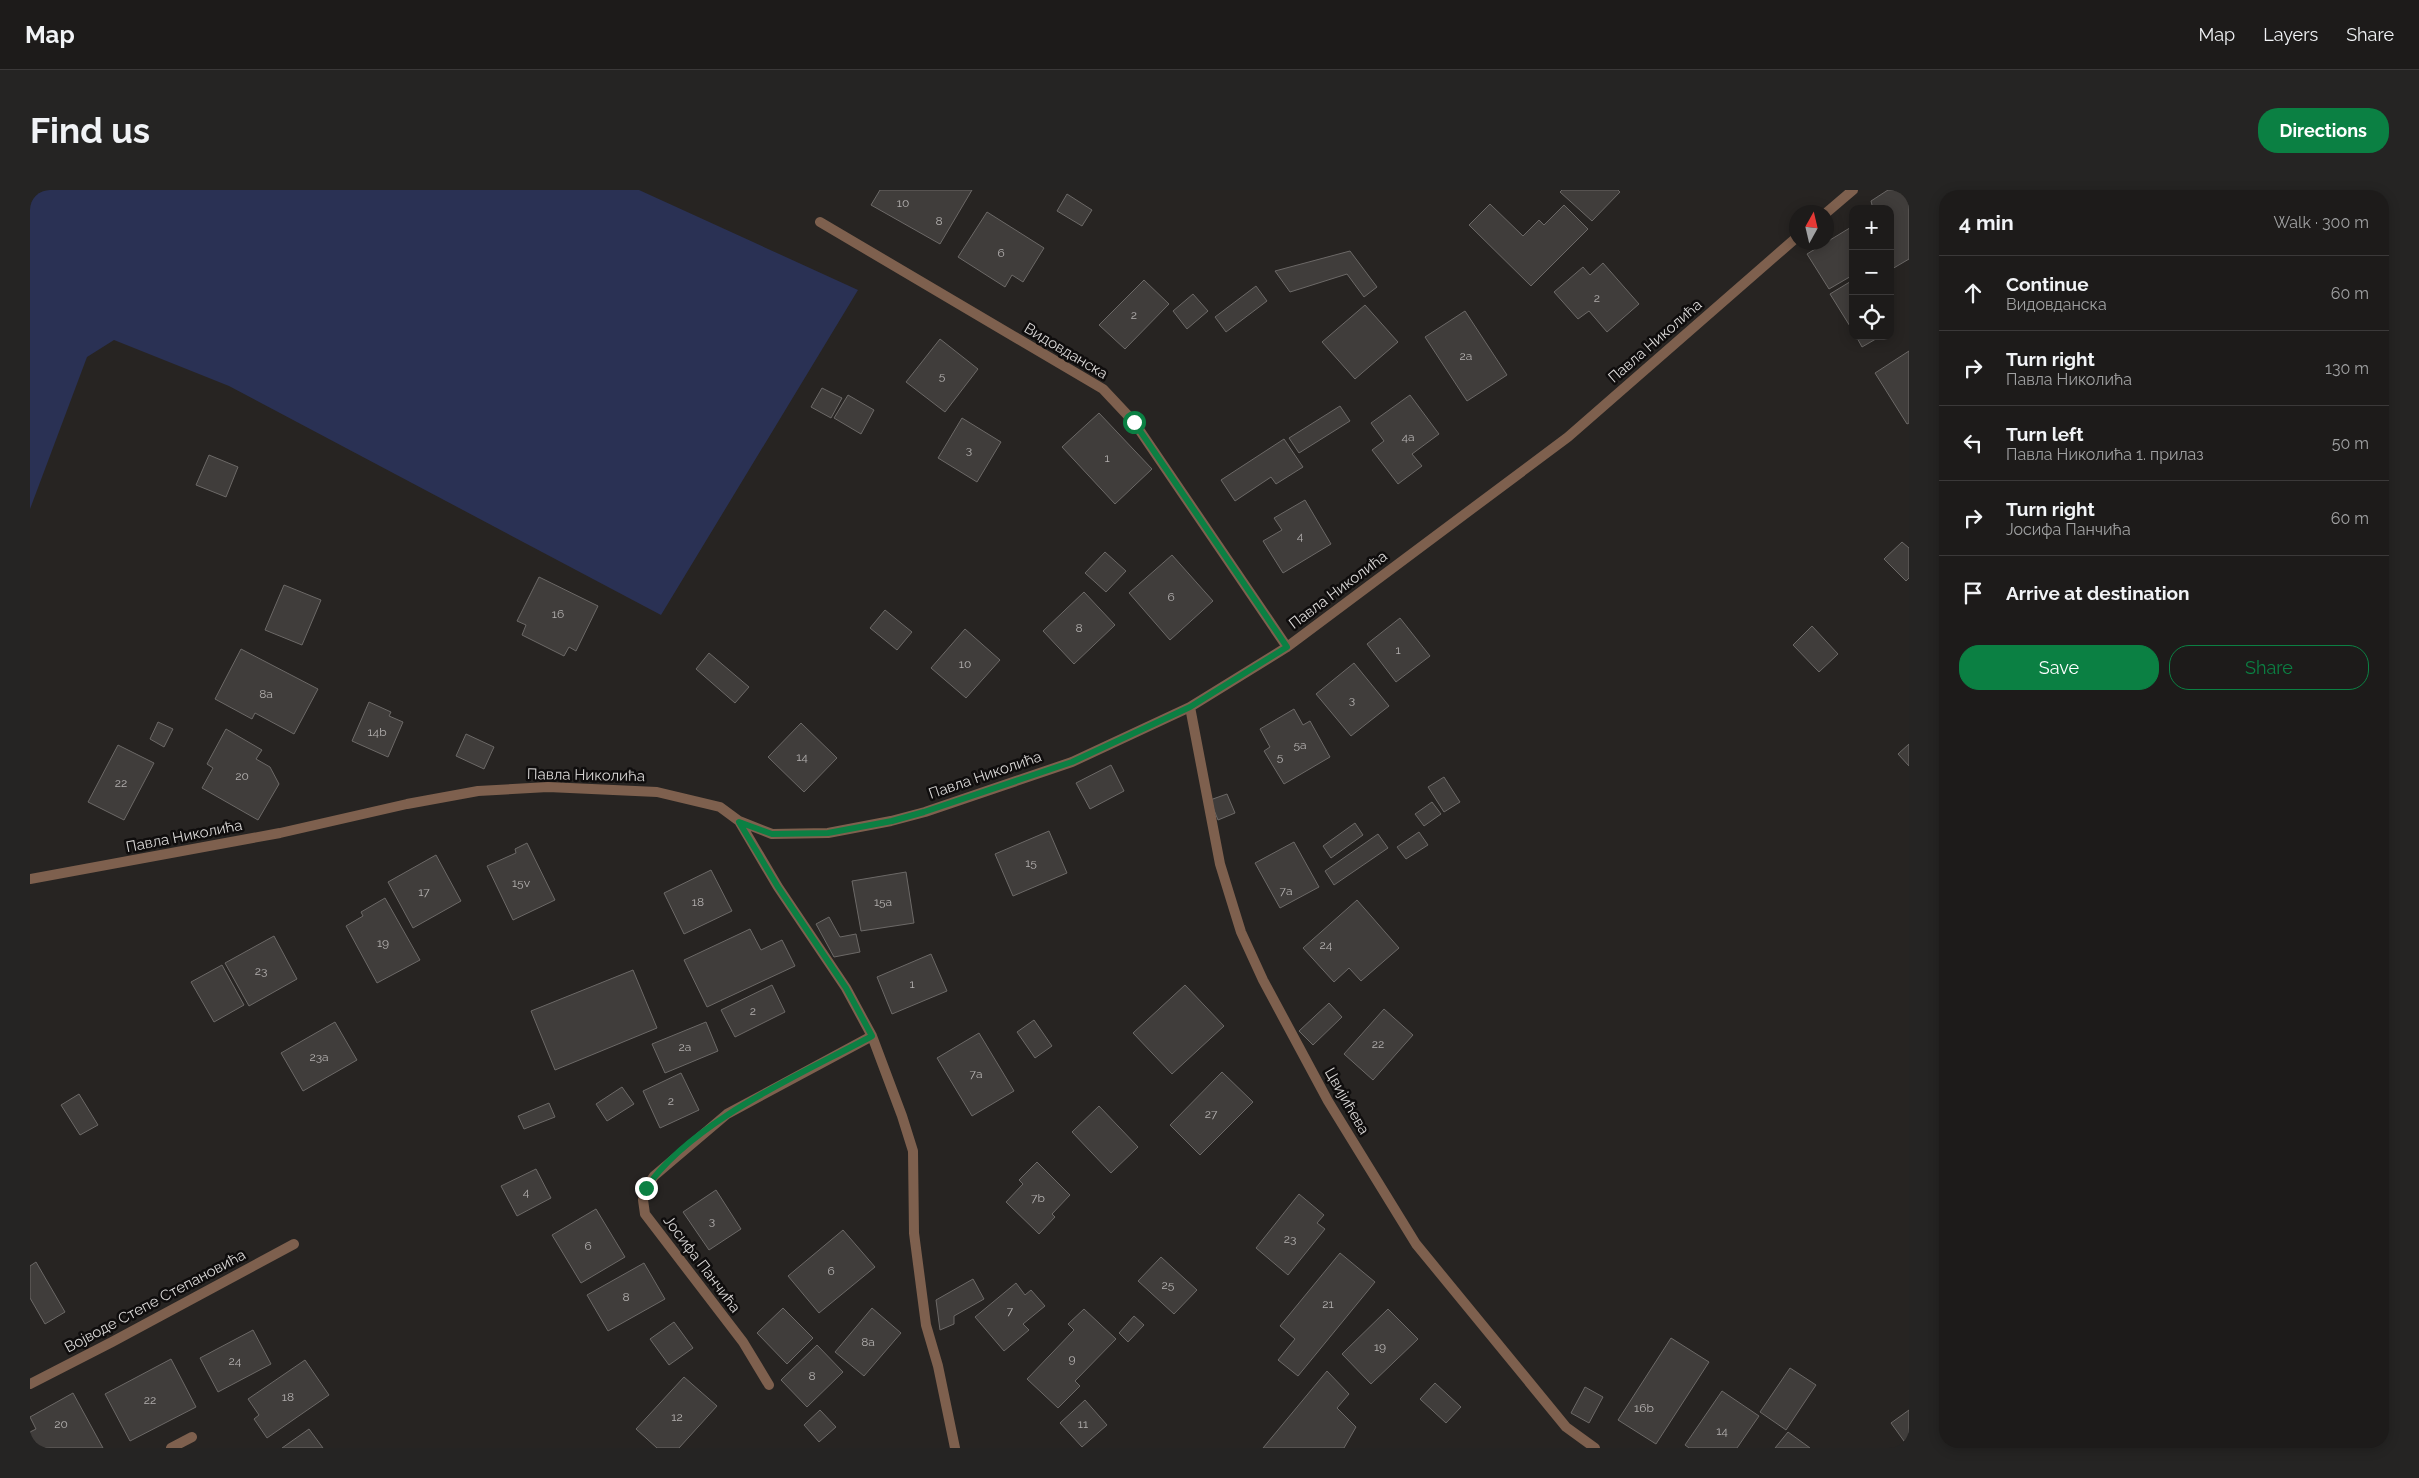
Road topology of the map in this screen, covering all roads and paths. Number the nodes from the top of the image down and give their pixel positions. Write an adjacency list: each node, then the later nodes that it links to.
1 (1854, 190): 2 (street)
2 (1834, 206)
3 (820, 222): 5 (street, Видовданска)
4 (1789, 244): 5 (street, Павла Николића)
5 (1287, 647): 6 (street, Павла Николића)
6 (1190, 707): 7 (street, Павла Николића); 16 (street, Цвијићева)
7 (739, 822): 8 (street, Павла Николића); 9 (street)
8 (30, 879)
9 (872, 1036): 12 (street, Јосифа Панчића); 15 (street)
10 (294, 1244): 11 (street, Војводе Степе Степановића)
11 (30, 1384)
12 (769, 1385)
13 (192, 1437): 14 (street)
14 (171, 1448)
15 (955, 1448)
16 (1595, 1448)

